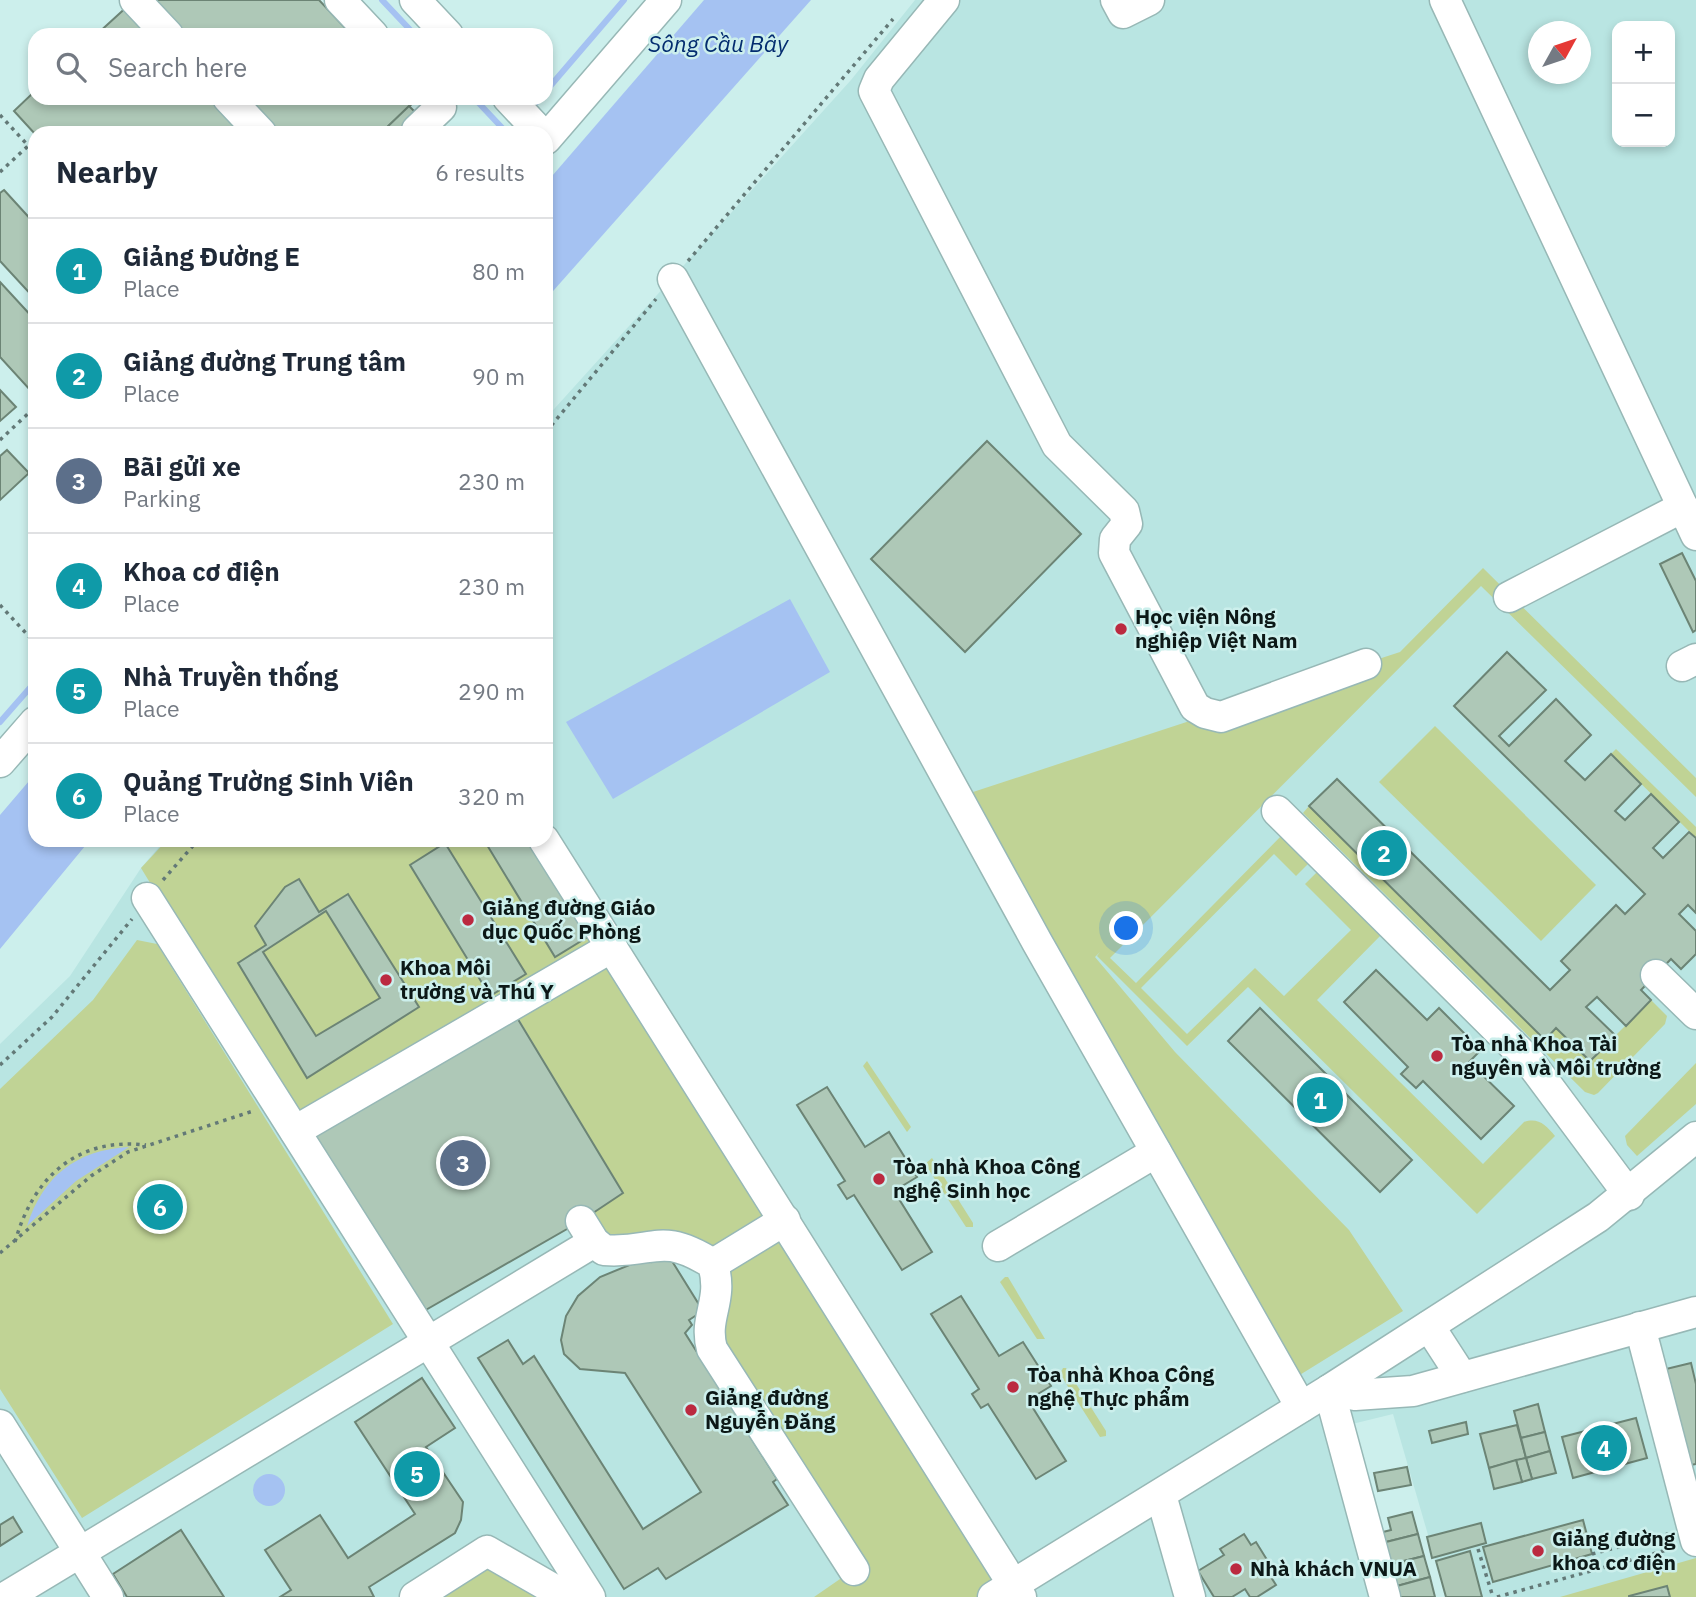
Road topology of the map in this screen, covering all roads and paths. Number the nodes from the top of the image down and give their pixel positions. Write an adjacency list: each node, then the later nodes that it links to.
1 (135, 0): 10 (street)
2 (340, 0): 11 (street)
3 (415, 0): 12 (street)
4 (666, 0): 20 (street)
5 (944, 0): 32 (street)
6 (1116, 0): 7 (street)
7 (1149, 0)
8 (1445, 0): 27 (street)
9 (901, 10): 23 (path)
10 (161, 28)
11 (366, 28)
12 (441, 28)
13 (235, 105): 17 (street)
14 (515, 105): 19 (street)
15 (440, 106): 18 (street)
16 (0, 115): 21 (path)
17 (254, 126)
18 (420, 126)
19 (535, 126)
20 (551, 126)
21 (28, 146): 22 (path)
22 (0, 172)
23 (673, 279): 25 (path); 47 (street)
24 (28, 414): 26 (path)
25 (553, 424)
26 (0, 440)
27 (1683, 507): 28 (street); 29 (street)
28 (1696, 535)
29 (1509, 597)
30 (0, 605): 31 (path)
31 (28, 635)
32 (1366, 664)
33 (28, 730): 34 (street)
34 (0, 762)
35 (1277, 811): 48 (street)
36 (192, 847): 38 (path)
37 (548, 847): 39 (street)
38 (147, 898): 42 (path); 43 (street)
39 (612, 947): 44 (street); 49 (street)
40 (1656, 975): 41 (street)
41 (1696, 1014)
42 (0, 1065)
43 (275, 1099): 44 (street); 46 (path)
44 (295, 1131): 57 (street)
45 (1696, 1137): 48 (street)
46 (148, 1145): 50 (path); 50 (path)
47 (1156, 1152): 51 (street); 60 (street)
48 (1629, 1195): 55 (street)
49 (785, 1220): 53 (street); 68 (street)
50 (15, 1242): 52 (path)
51 (998, 1246)
52 (0, 1253)
53 (713, 1264): 57 (street); 67 (street)
54 (1695, 1316): 56 (street)
55 (1429, 1325): 58 (street); 59 (street)
56 (1640, 1327): 58 (street); 63 (street)
57 (429, 1343): 65 (street); 73 (street)
58 (1462, 1377): 59 (street)
59 (1329, 1390): 60 (street); 75 (street)
60 (1301, 1407): 62 (street)
61 (0, 1425): 65 (street)
62 (1161, 1495): 68 (street); 74 (street)
63 (1690, 1538): 66 (path); 76 (path)
64 (1478, 1549): 76 (path)
65 (81, 1554): 69 (street); 70 (street)
66 (1592, 1555)
67 (854, 1570)
68 (1009, 1593)
69 (6, 1597)
70 (108, 1597)
71 (415, 1597): 72 (street)
72 (567, 1597)
73 (590, 1597)
74 (1190, 1597)
75 (1385, 1597)
76 (1495, 1597)

